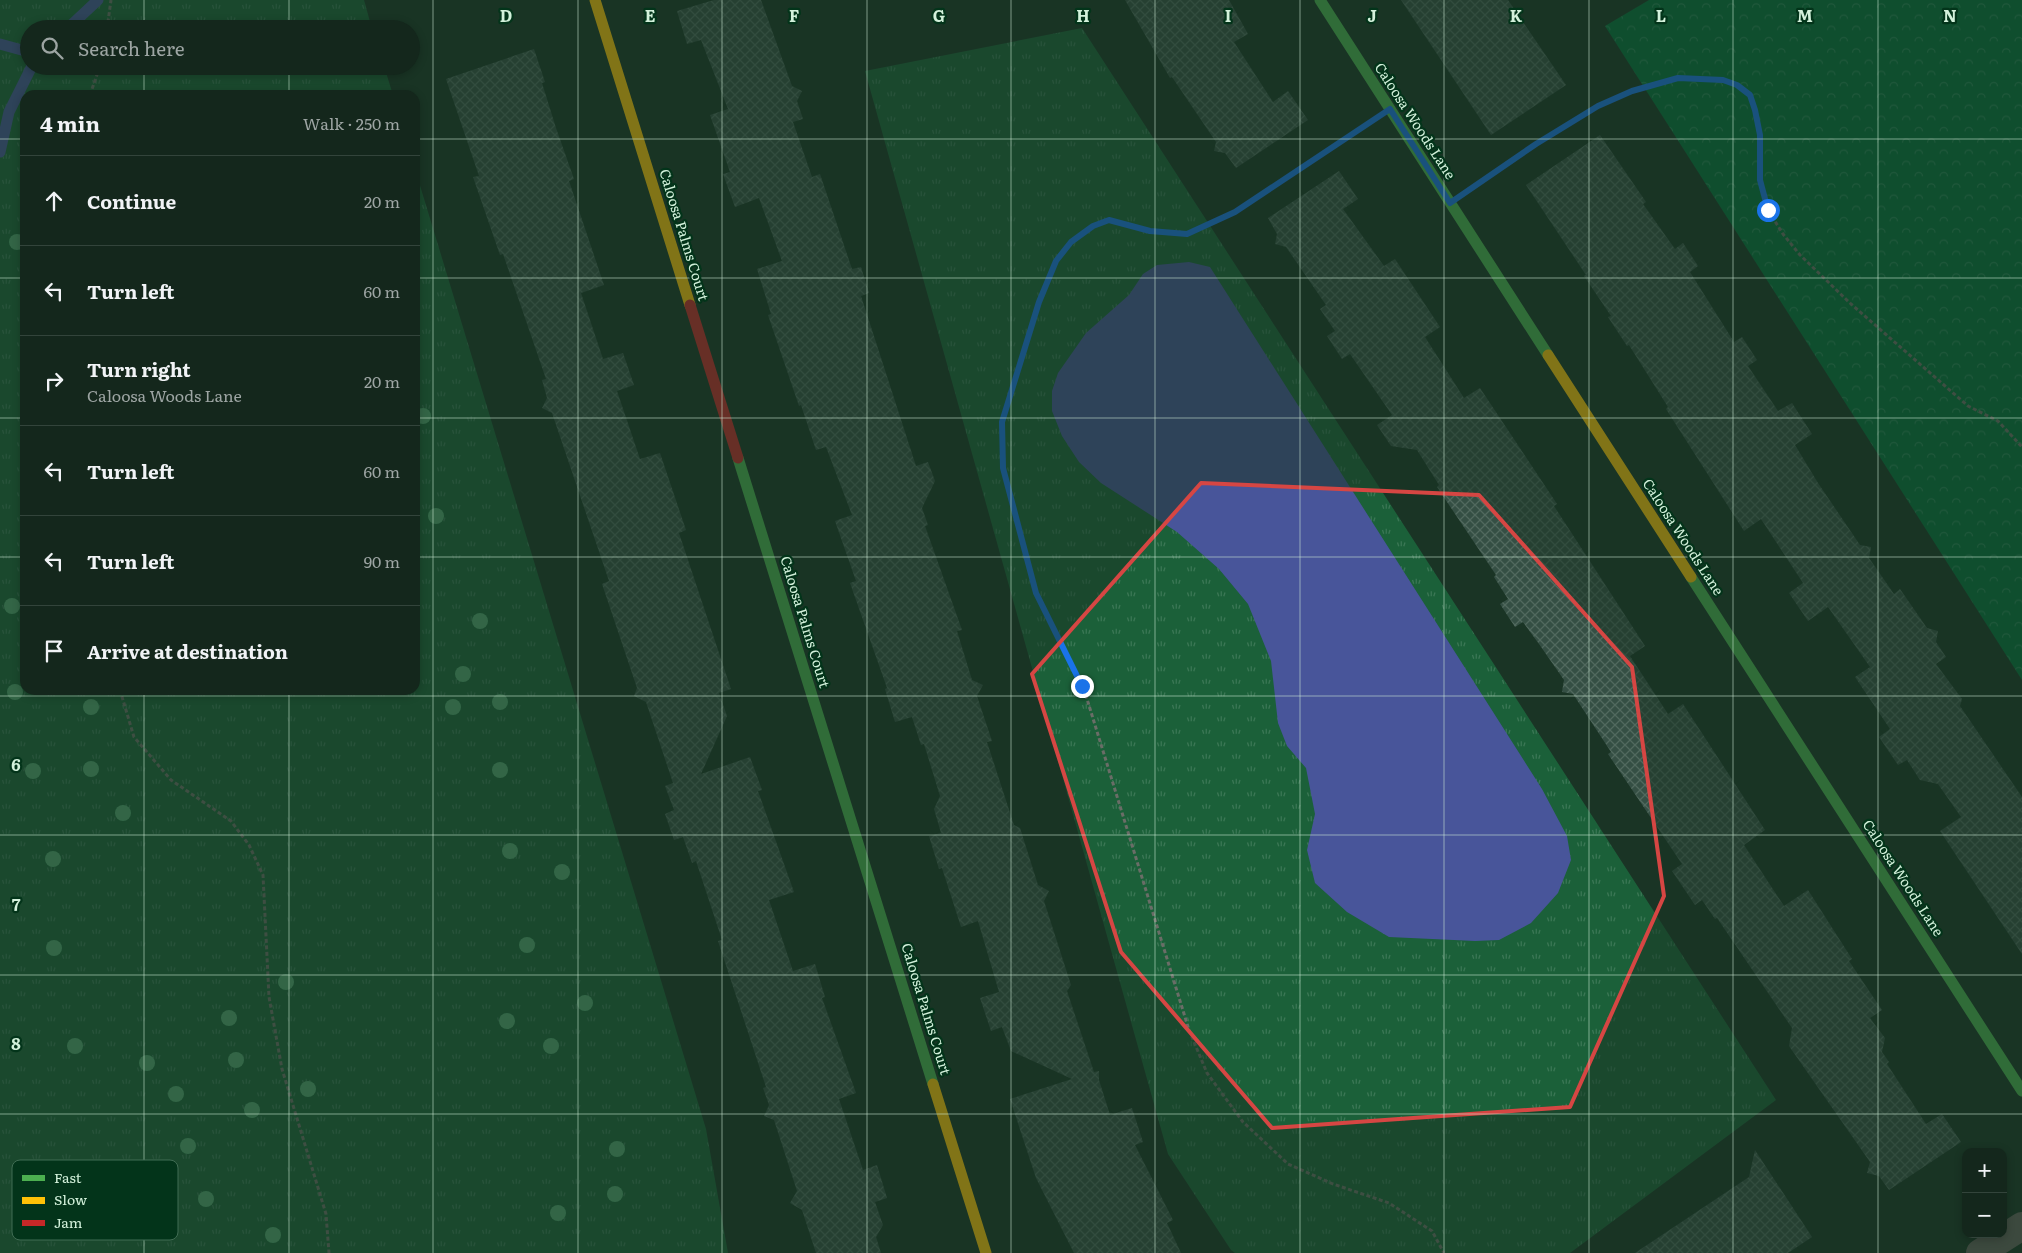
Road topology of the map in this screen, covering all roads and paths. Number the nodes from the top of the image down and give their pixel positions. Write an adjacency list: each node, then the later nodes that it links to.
1 (595, 0): 14 (street, Caloosa Palms Court)
2 (1320, 0): 7 (street, Caloosa Woods Lane)
3 (111, 1): 4 (path)
4 (108, 20)
5 (97, 75): 6 (path)
6 (92, 90)
7 (1390, 109): 8 (street, Caloosa Woods Lane); 15 (path)
8 (1450, 203): 9 (path); 11 (street, Caloosa Woods Lane)
9 (2022, 447)
10 (121, 695): 13 (path)
11 (2022, 1090)
12 (2022, 1226): 16 (street)
13 (329, 1253)
14 (986, 1253)
15 (1444, 1253)
16 (1980, 1253)

